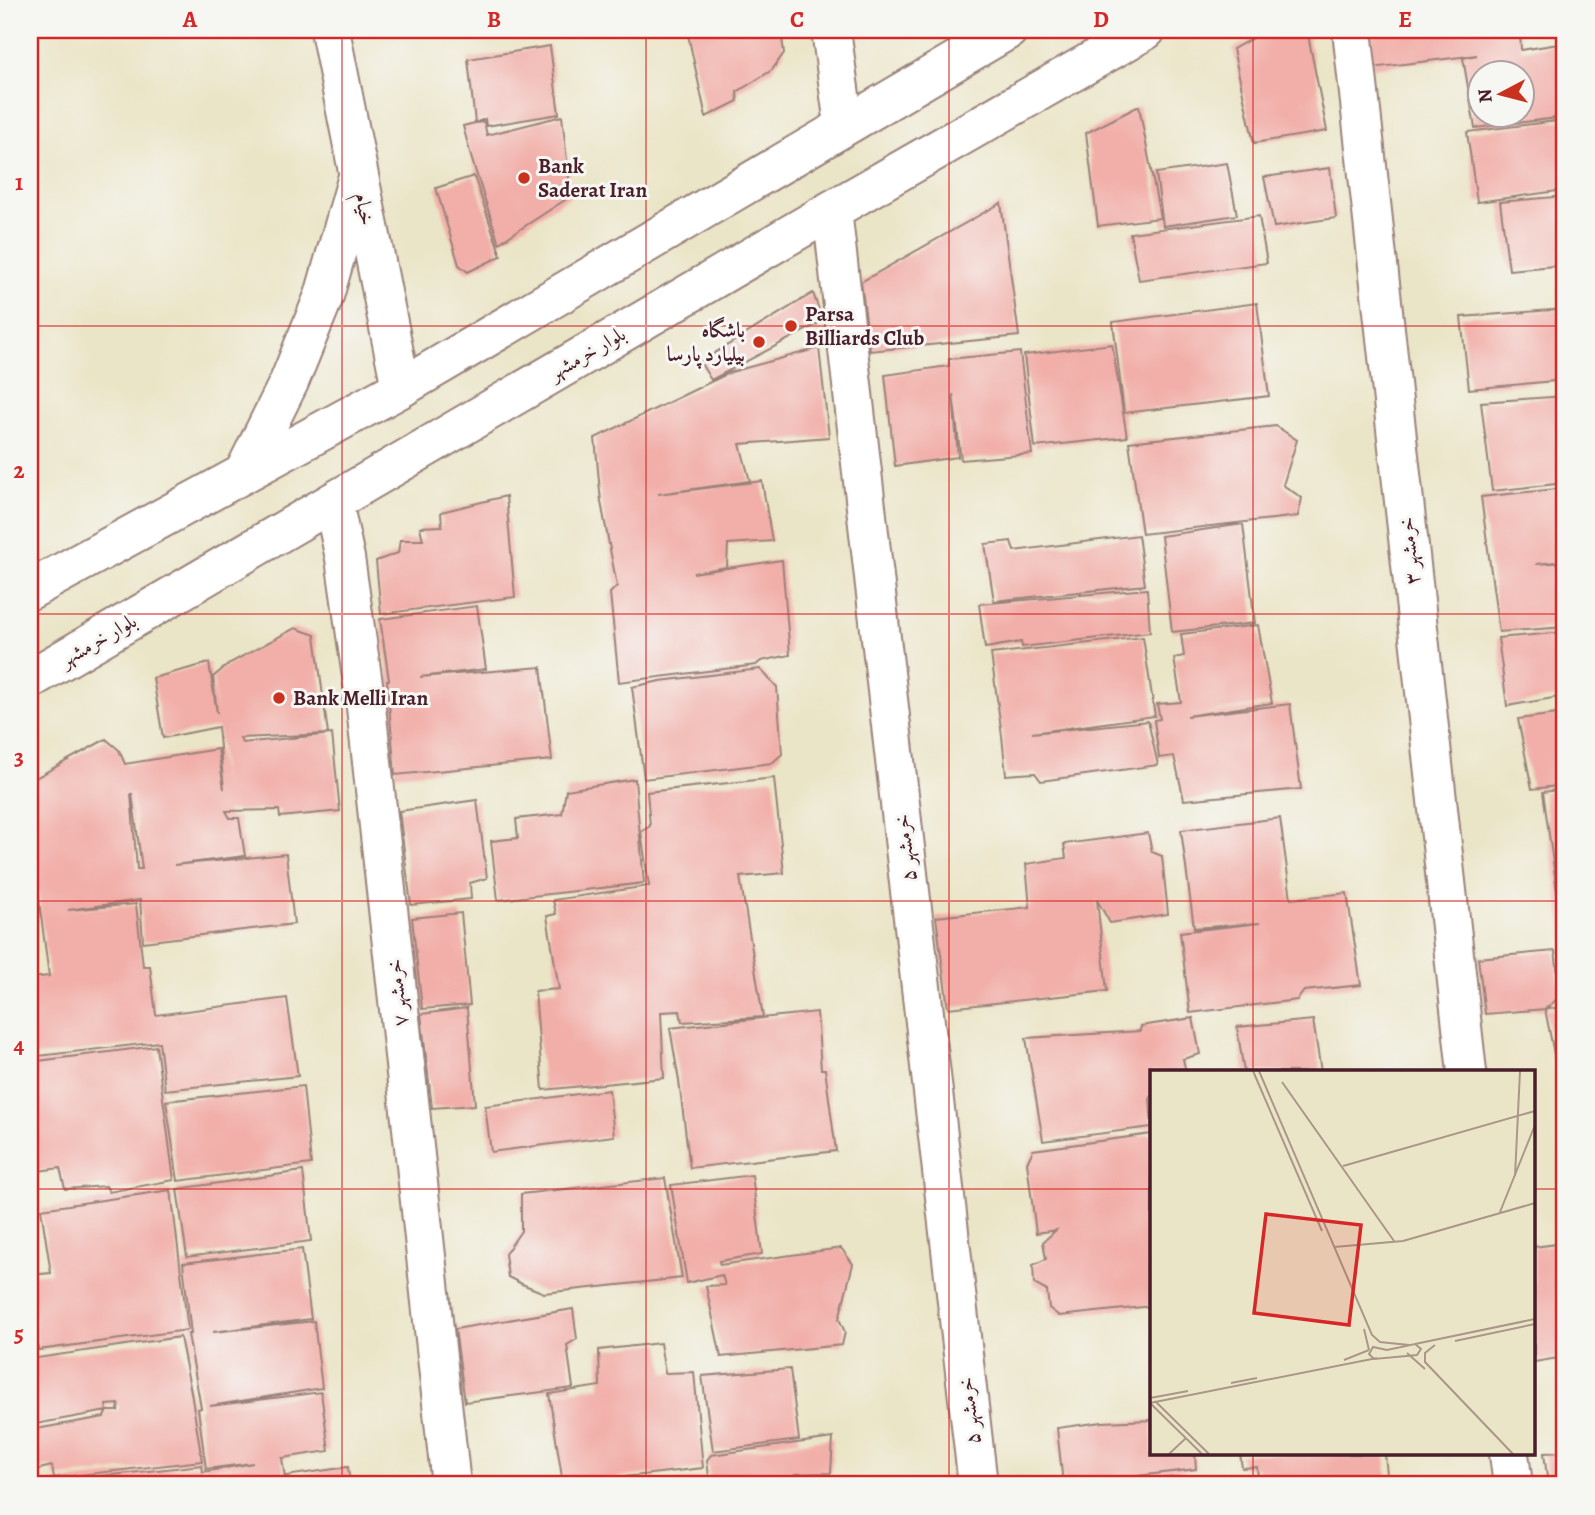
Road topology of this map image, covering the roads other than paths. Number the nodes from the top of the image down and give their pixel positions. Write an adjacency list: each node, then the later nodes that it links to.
1 (330, 30): 7 (street, خیام)
2 (831, 30): 6 (street)
3 (1008, 30): 6 (street)
4 (1146, 30): 8 (street, بلوار خرمشهر)
5 (1352, 30): 14 (street, خرمشهر ۳)
6 (844, 125): 9 (street)
7 (359, 175): 9 (street, خیام); 10 (street)
8 (832, 210): 11 (street, بلوار خرمشهر); 17 (street, خرمشهر ۵)
9 (401, 388): 10 (street)
10 (244, 473): 12 (street)
11 (333, 502): 13 (street, بلوار خرمشهر); 16 (street, خرمشهر ۷)
12 (30, 590)
13 (30, 680)
14 (1467, 1070)
15 (1509, 1456): 18 (street)
16 (451, 1485)
17 (978, 1485)
18 (1513, 1485)

